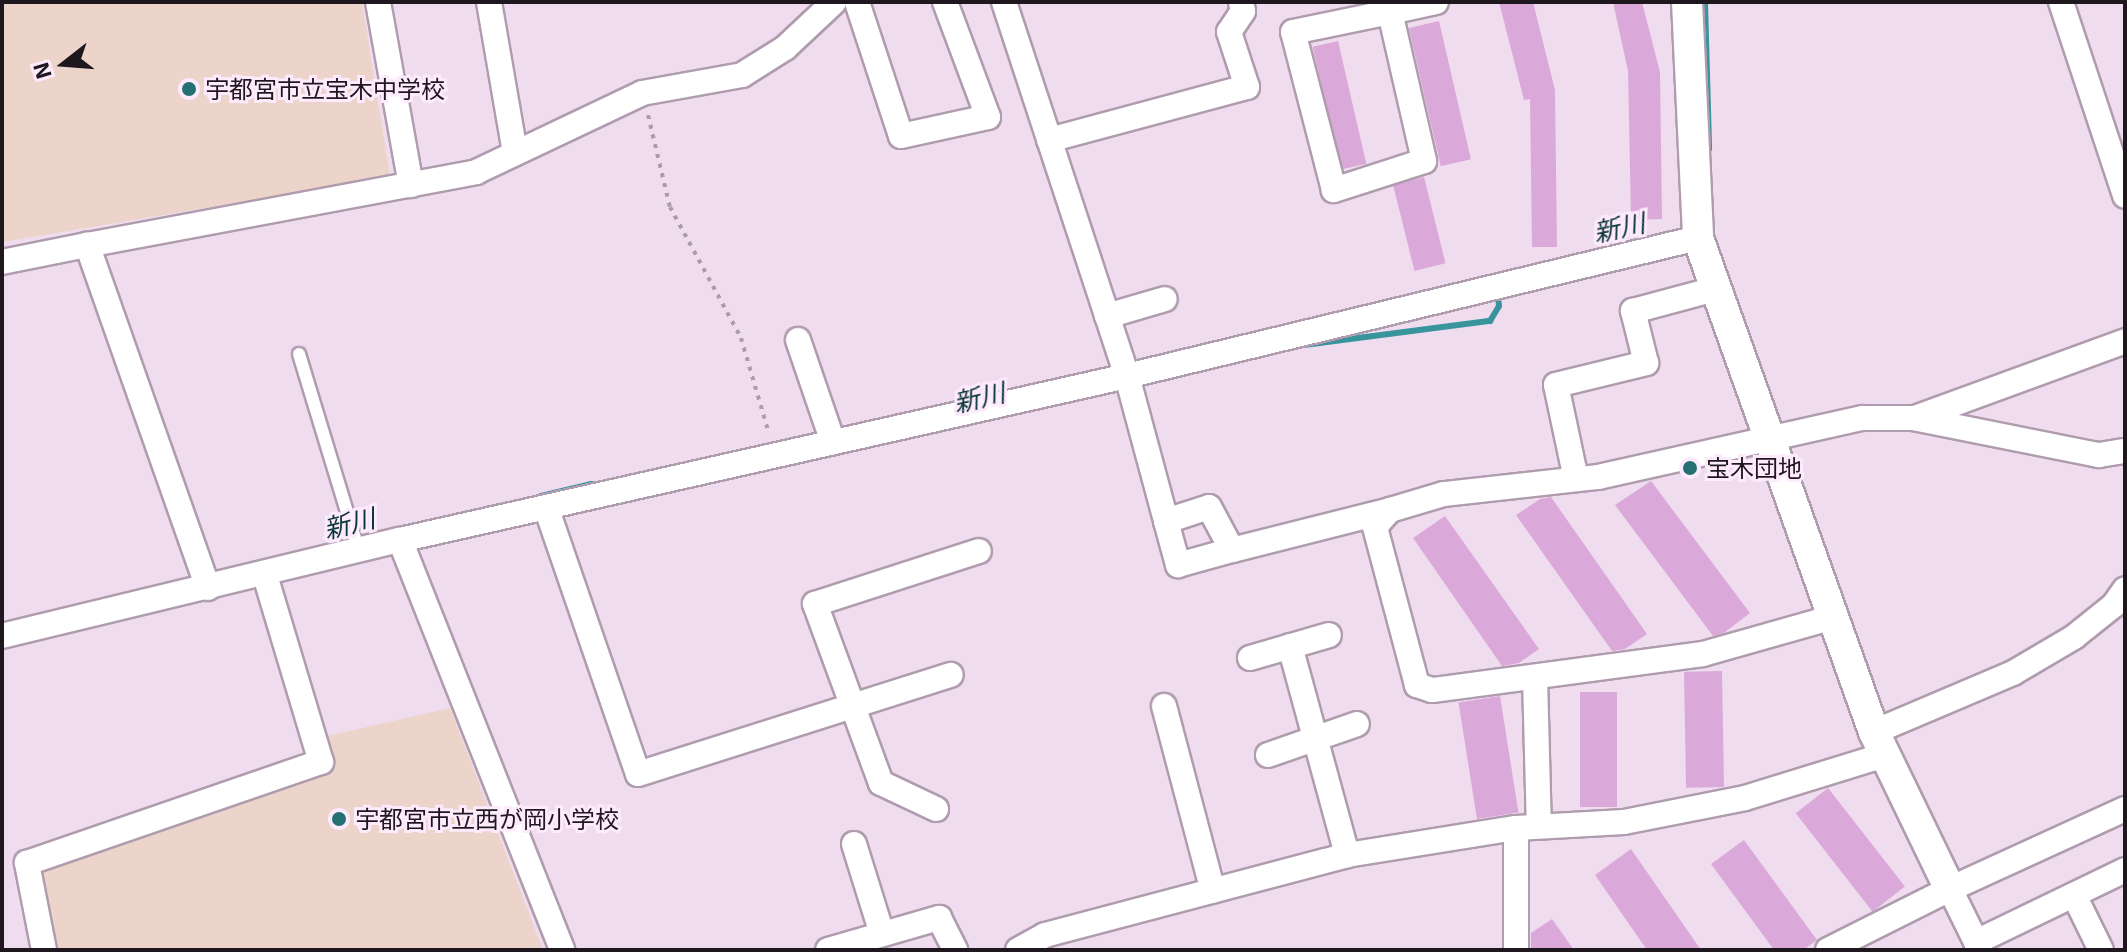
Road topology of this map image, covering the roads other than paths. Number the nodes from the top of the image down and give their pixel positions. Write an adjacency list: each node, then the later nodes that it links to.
1 (378, 2): 15 (street)
2 (489, 2): 13 (street)
3 (834, 2): 13 (street)
4 (857, 2): 5 (street)
5 (945, 2)
6 (1004, 2): 12 (street)
7 (1241, 2): 12 (street)
8 (1436, 2): 11 (street)
9 (1687, 2): 17 (street)
10 (2061, 2): 14 (street)
11 (1390, 7): 11 (street)
12 (1049, 140): 22 (street)
13 (515, 153): 15 (street)
14 (2118, 153): 16 (street)
15 (411, 185): 18 (street)
16 (2125, 196)
17 (1698, 238): 20 (street); 26 (street)
18 (87, 245): 19 (street); 40 (street)
19 (2, 262)
20 (1715, 289): 28 (street); 31 (street)
21 (1165, 299): 22 (street)
22 (1107, 316): 26 (street)
23 (798, 340): 29 (street)
24 (2125, 341): 27 (street)
25 (299, 354): 37 (lane)
26 (1127, 376): 29 (street); 34 (street)
27 (1913, 418): 28 (street); 30 (street)
28 (1767, 439): 31 (street); 42 (street)
29 (833, 442): 32 (street)
30 (2125, 451)
31 (1576, 479): 33 (street)
32 (546, 507): 35 (street); 50 (street)
33 (1390, 510): 36 (street); 48 (street)
34 (1166, 521): 36 (street); 36 (street)
35 (400, 540): 37 (street); 67 (street)
36 (1232, 550)
37 (359, 551): 39 (street)
38 (979, 551): 50 (street)
39 (265, 575): 40 (street); 66 (street)
40 (208, 588): 44 (street)
41 (2125, 589): 53 (street)
42 (1830, 618): 48 (street); 53 (street)
43 (1329, 635): 45 (street)
44 (2, 636)
45 (1290, 646): 46 (street); 52 (street)
46 (1250, 658)
47 (951, 675): 50 (street)
48 (1535, 678): 57 (street)
49 (1164, 706): 62 (street)
50 (853, 709): 55 (street)
51 (1357, 724): 52 (street)
52 (1316, 738): 54 (street); 59 (street)
53 (1880, 743): 57 (street); 61 (street)
54 (1268, 755)
55 (936, 809)
56 (2125, 809): 61 (street)
57 (1528, 827): 59 (street); 71 (street)
58 (854, 844): 64 (street)
59 (1347, 855): 62 (street)
60 (2125, 870): 63 (street)
61 (1950, 889): 65 (street); 72 (street)
62 (1213, 891): 70 (street)
63 (2074, 895): 65 (street); 73 (street)
64 (882, 934): 68 (street); 69 (street)
65 (1978, 946)
66 (44, 950)
67 (562, 950)
68 (828, 950)
69 (955, 950)
70 (1018, 950)
71 (1516, 950)
72 (1828, 950)
73 (2101, 950)

